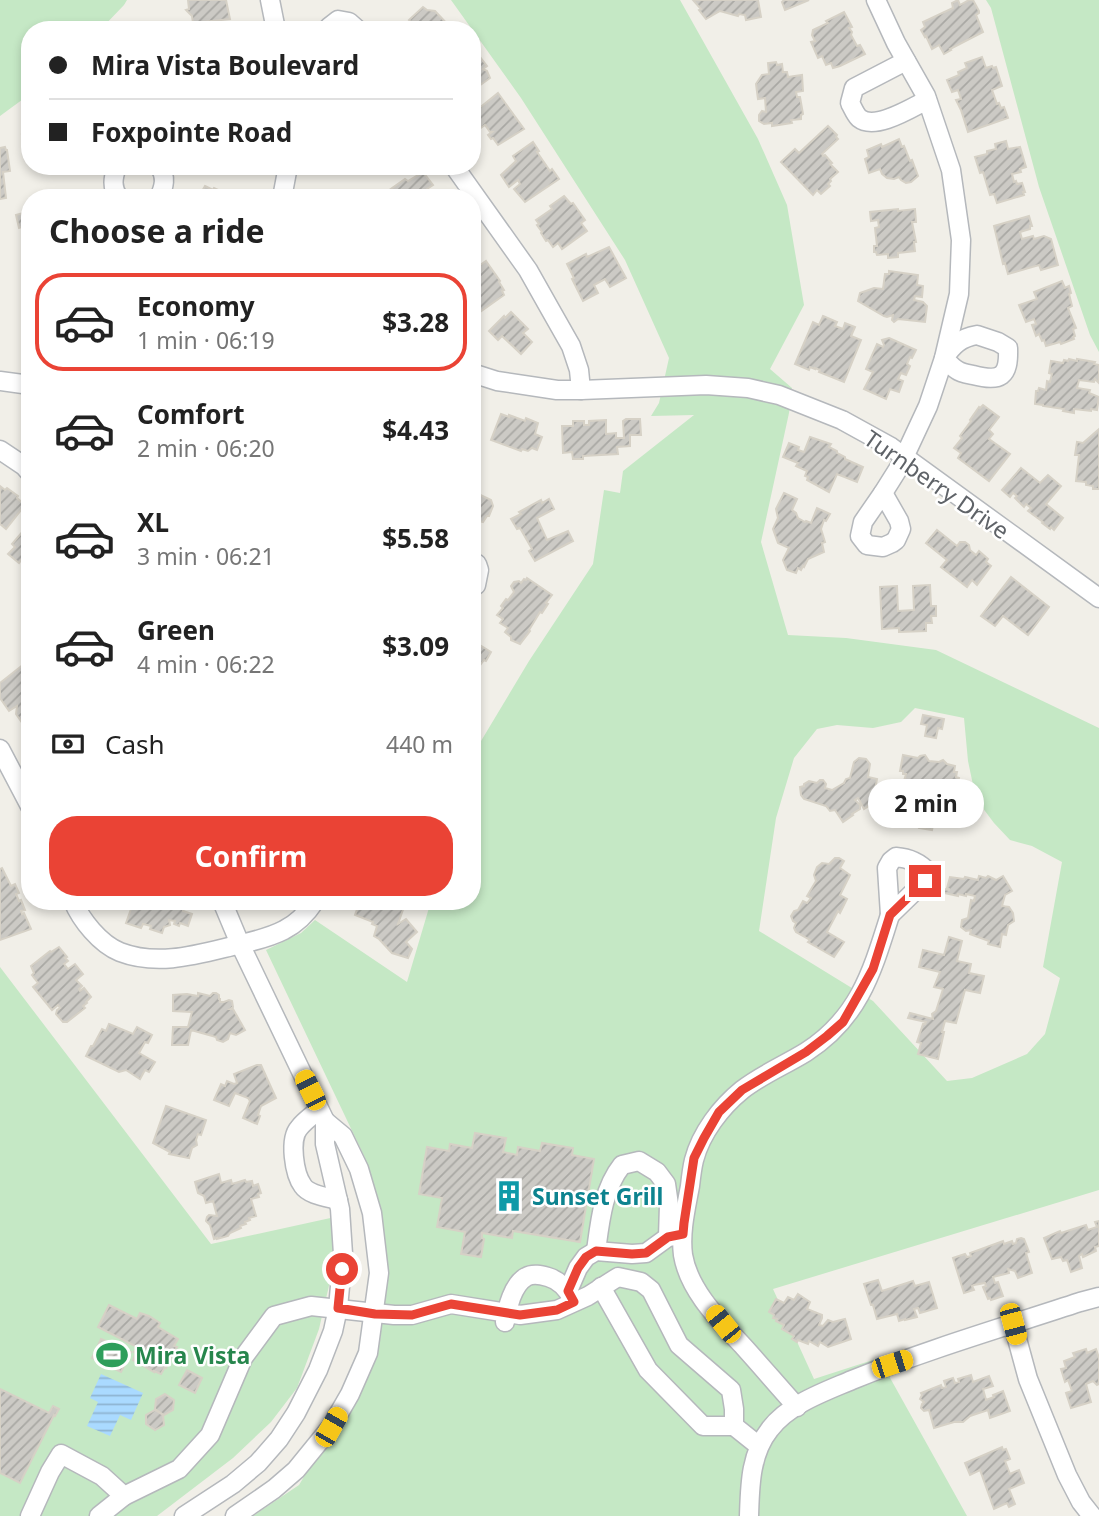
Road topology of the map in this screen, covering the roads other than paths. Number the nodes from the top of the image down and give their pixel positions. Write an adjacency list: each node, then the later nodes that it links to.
1 (270, 0): 3 (street)
2 (876, 0): 4 (street)
3 (274, 21)
4 (906, 61): 5 (street); 5 (street)
5 (927, 100): 12 (street)
6 (481, 204): 10 (street)
7 (481, 376): 10 (street, Turnberry Drive)
8 (0, 381): 9 (street)
9 (21, 384)
10 (581, 390): 12 (street, Turnberry Drive)
11 (0, 450): 13 (street)
12 (905, 457): 14 (street); 15 (street, Turnberry Drive)
13 (21, 464)
14 (883, 493)
15 (1099, 598)
16 (0, 749): 17 (street)
17 (21, 789)
18 (79, 910): 22 (street)
19 (226, 910): 22 (street)
20 (309, 910): 22 (street)
21 (890, 915): 25 (street)
22 (240, 944): 23 (street)
23 (322, 1115): 24 (street); 24 (street); 31 (street)
24 (338, 1200): 30 (street)
25 (676, 1236): 26 (street); 26 (street); 34 (street)
26 (596, 1251): 28 (street)
27 (601, 1287): 28 (street); 35 (street); 35 (street)
28 (571, 1297): 32 (street); 32 (street)
29 (1099, 1297): 33 (street)
30 (338, 1308): 31 (street); 37 (street); 40 (street)
31 (375, 1314): 32 (street); 41 (street)
32 (505, 1318)
33 (1013, 1324): 34 (street); 43 (street)
34 (797, 1407): 36 (street)
35 (734, 1426): 36 (street)
36 (759, 1446): 42 (street)
37 (124, 1496): 38 (street); 39 (street)
38 (30, 1516)
39 (99, 1516)
40 (184, 1516)
41 (235, 1516)
42 (749, 1516)
43 (1092, 1516)

